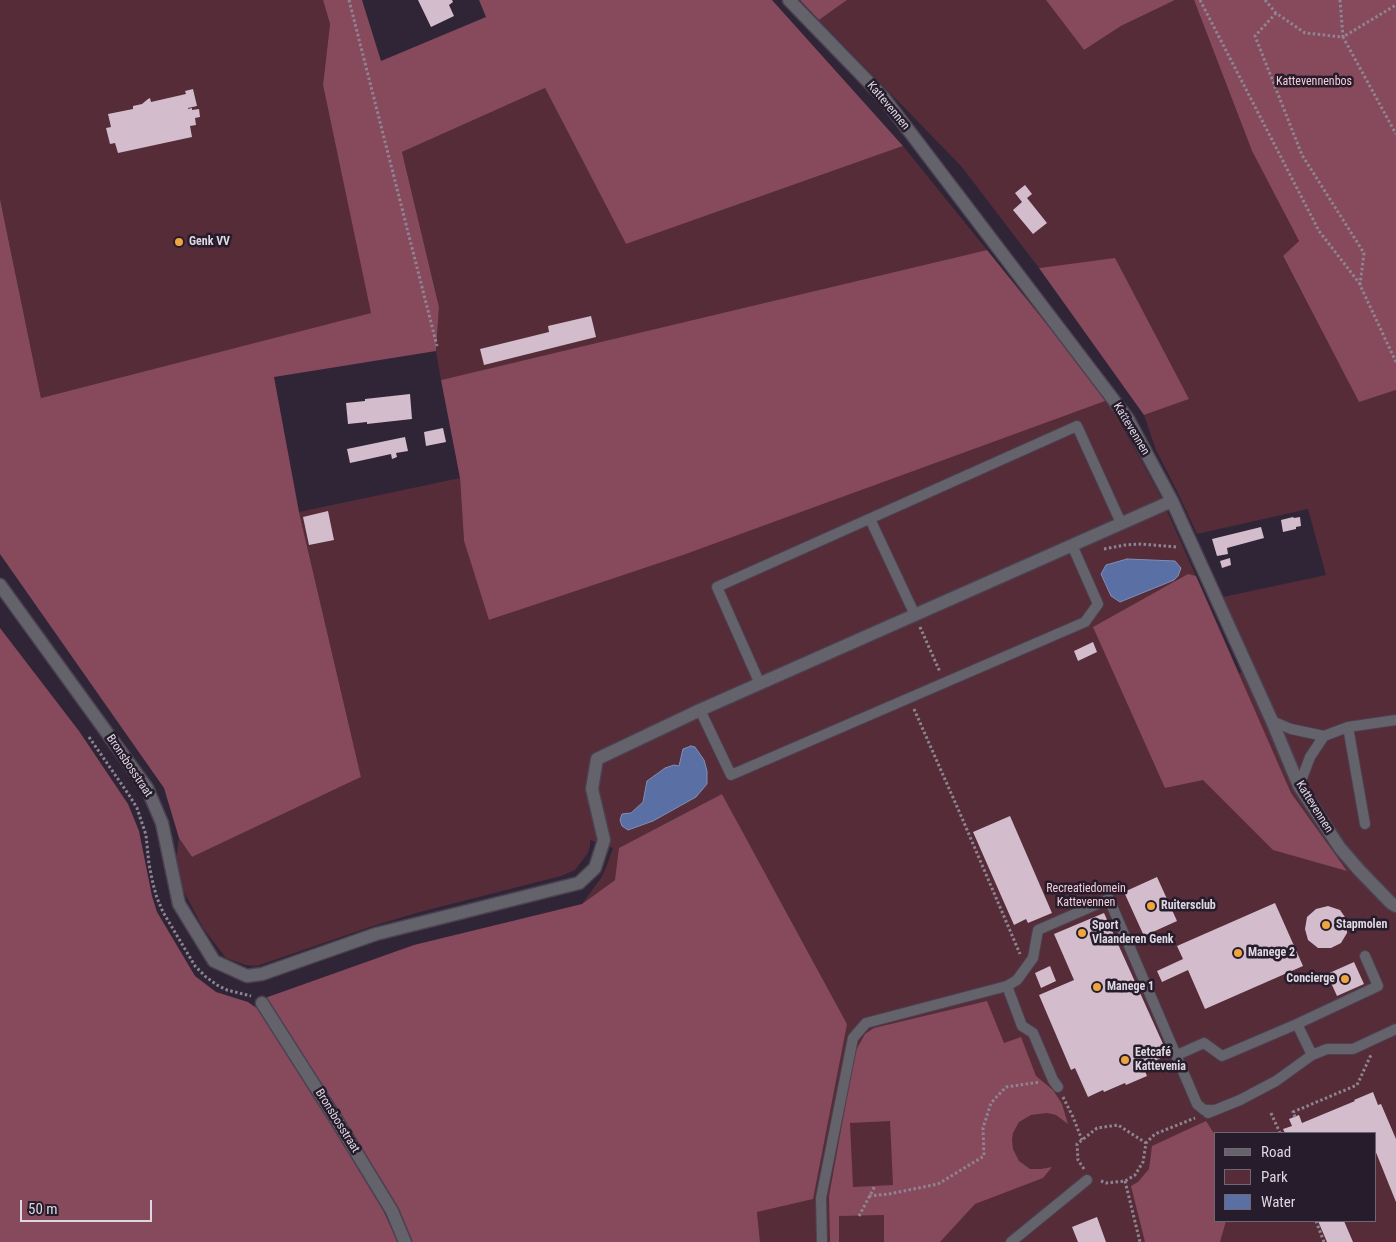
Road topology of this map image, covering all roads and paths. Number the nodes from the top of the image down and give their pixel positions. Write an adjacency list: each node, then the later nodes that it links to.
1 (349, 0): 11 (path)
2 (788, 0): 13 (street, Kattevennen)
3 (1200, 0): 10 (path)
4 (1265, 0): 7 (path)
5 (1340, 0): 8 (path)
6 (1396, 5): 8 (path)
7 (1276, 13): 8 (path); 10 (path)
8 (1343, 36): 9 (path)
9 (1396, 134)
10 (1360, 285): 12 (path)
11 (437, 346)
12 (1396, 362)
13 (1172, 501): 15 (street); 16 (street, Kattevennen)
14 (870, 519): 15 (lane); 20 (lane); 22 (lane)
15 (1121, 524): 17 (street)
16 (1190, 544): 18 (path); 26 (street, Kattevennen)
17 (1072, 545): 18 (lane); 20 (street)
18 (1079, 559): 21 (lane)
19 (0, 585): 24 (street, Bronsbosstraat)
20 (915, 615): 21 (path); 22 (street)
21 (944, 683): 23 (lane)
22 (760, 684): 24 (street)
23 (909, 698): 24 (lane); 34 (path)
24 (700, 710)
25 (1396, 720): 27 (lane)
26 (1272, 721): 29 (lane); 30 (street, Kattevennen)
27 (1348, 727): 29 (lane); 31 (lane)
28 (85, 731): 36 (path)
29 (1324, 736): 30 (lane)
30 (1299, 786): 32 (street, Kattevennen)
31 (1365, 824)
32 (1396, 906)
33 (1365, 956): 37 (lane)
34 (1026, 968): 35 (lane); 40 (lane)
35 (1007, 986): 42 (lane); 56 (lane)
36 (262, 1003): 55 (street, Bronsbosstraat)
37 (1297, 1024): 40 (lane); 41 (lane)
38 (1396, 1028): 39 (lane)
39 (1379, 1036): 41 (lane); 45 (path)
40 (1177, 1055): 43 (lane)
41 (1312, 1055): 43 (lane)
42 (1056, 1084): 47 (path); 52 (path)
43 (1211, 1112): 48 (path)
44 (1271, 1112): 46 (path)
45 (1295, 1117)
46 (1280, 1132)
47 (1082, 1140): 48 (path); 49 (path)
48 (1146, 1143): 50 (path)
49 (1089, 1178): 50 (path); 57 (lane)
50 (1124, 1181): 58 (path)
51 (875, 1186): 52 (path)
52 (870, 1196): 53 (path)
53 (859, 1216)
54 (1316, 1222): 59 (path)
55 (406, 1242)
56 (822, 1242)
57 (1010, 1242)
58 (1140, 1242)
59 (1324, 1242)

